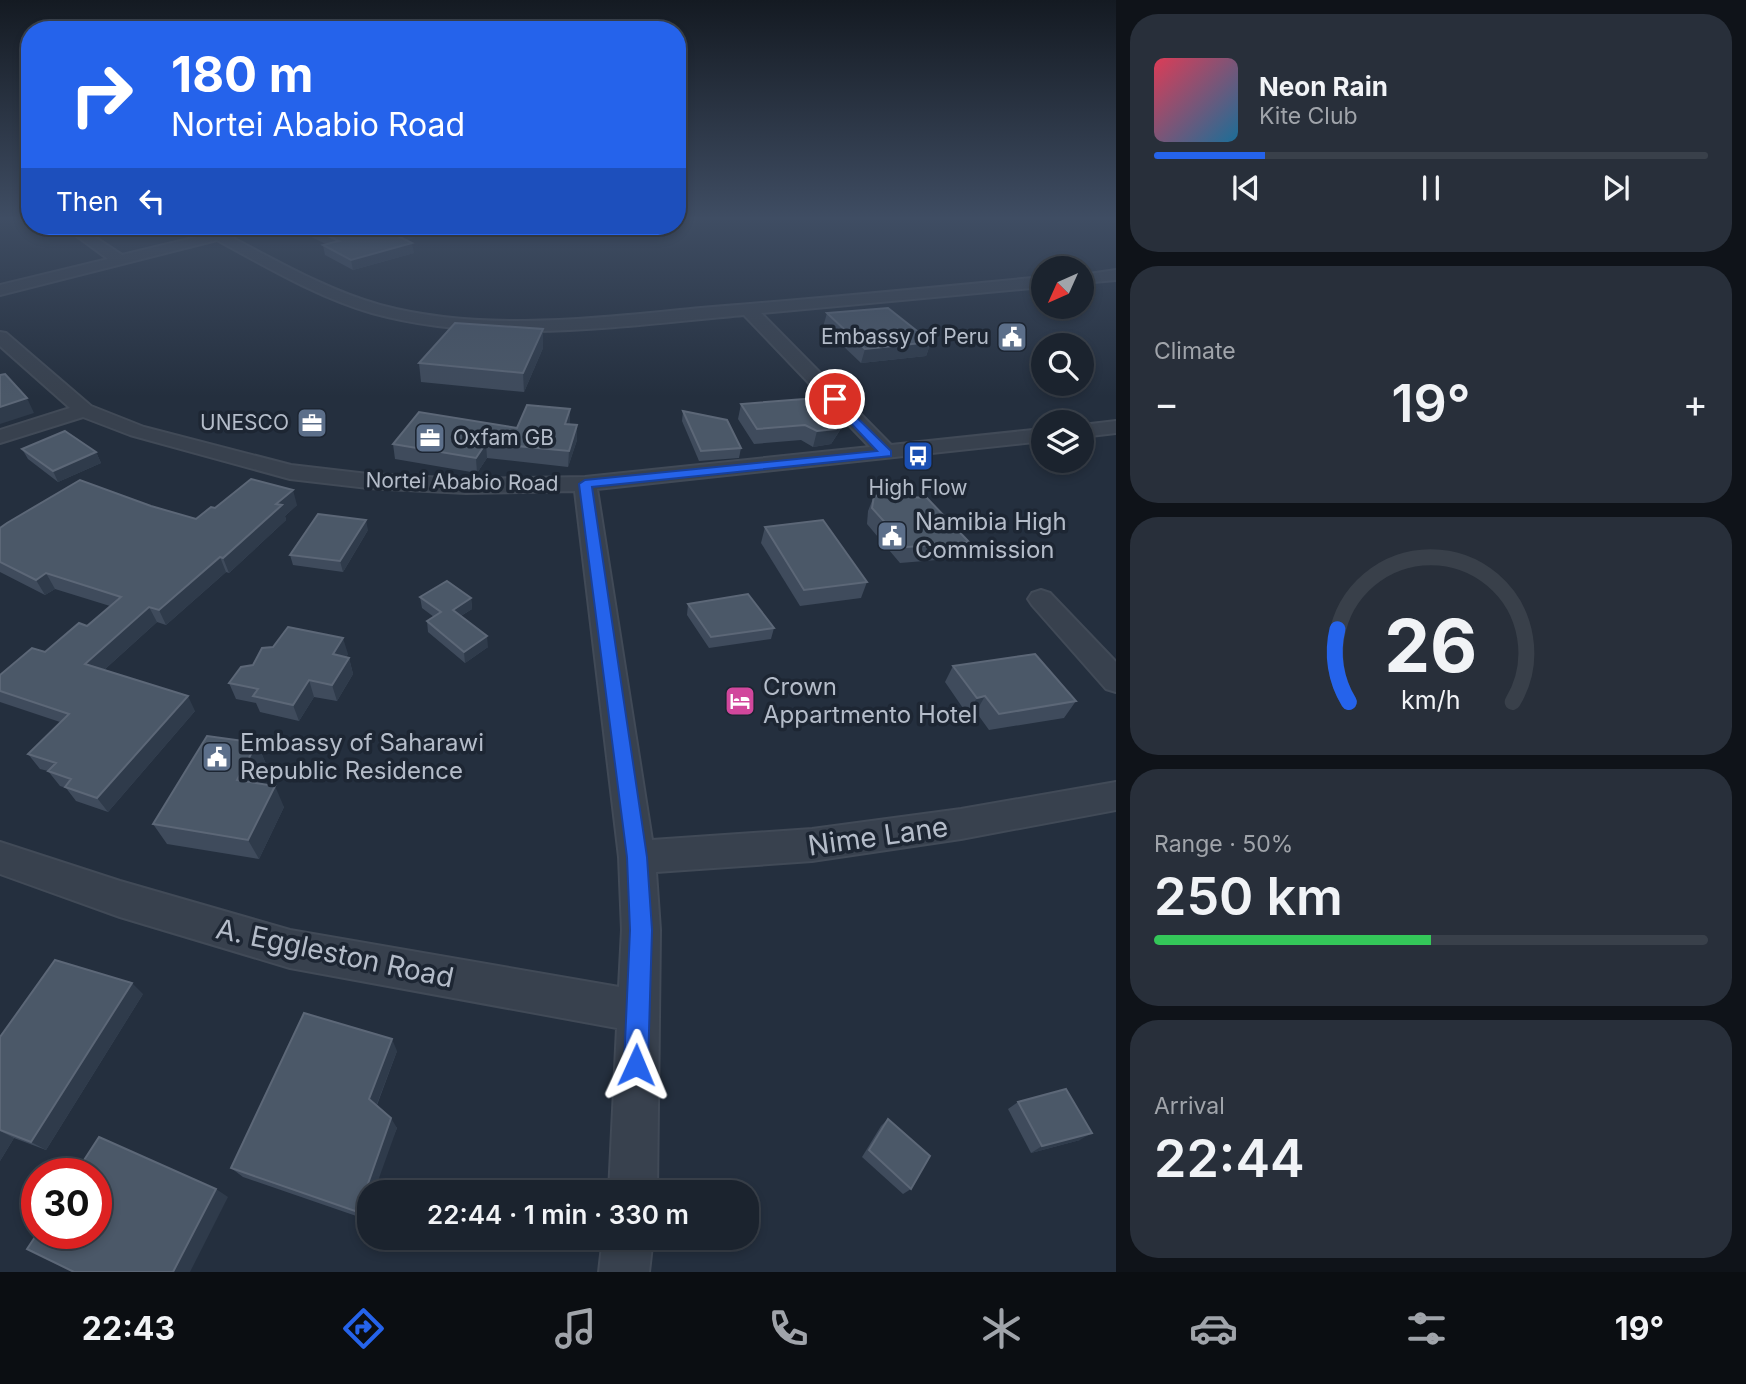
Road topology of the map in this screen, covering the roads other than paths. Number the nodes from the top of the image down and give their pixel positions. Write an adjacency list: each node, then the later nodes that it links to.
1 (46, 278): 4 (street)
2 (300, 278): 5 (street)
3 (1031, 283): 5 (street)
4 (0, 290)
5 (748, 309): 12 (street)
6 (0, 337): 7 (street, Nortei Ababio Road)
7 (84, 410): 11 (street); 13 (street, Nortei Ababio Road)
8 (1116, 427): 9 (street)
9 (1094, 430)
10 (1031, 436): 12 (street, Nortei Ababio Road)
11 (0, 437)
12 (887, 453): 13 (street, Nortei Ababio Road)
13 (585, 484): 17 (street)
14 (1041, 599): 15 (street)
15 (1116, 681)
16 (1116, 796): 17 (street, Nime Lane)
17 (637, 857): 19 (street)
18 (0, 858): 19 (street, A. Eggleston Road)
19 (636, 1011): 20 (street)
20 (632, 1180)
21 (627, 1250): 22 (street)
22 (624, 1272)

